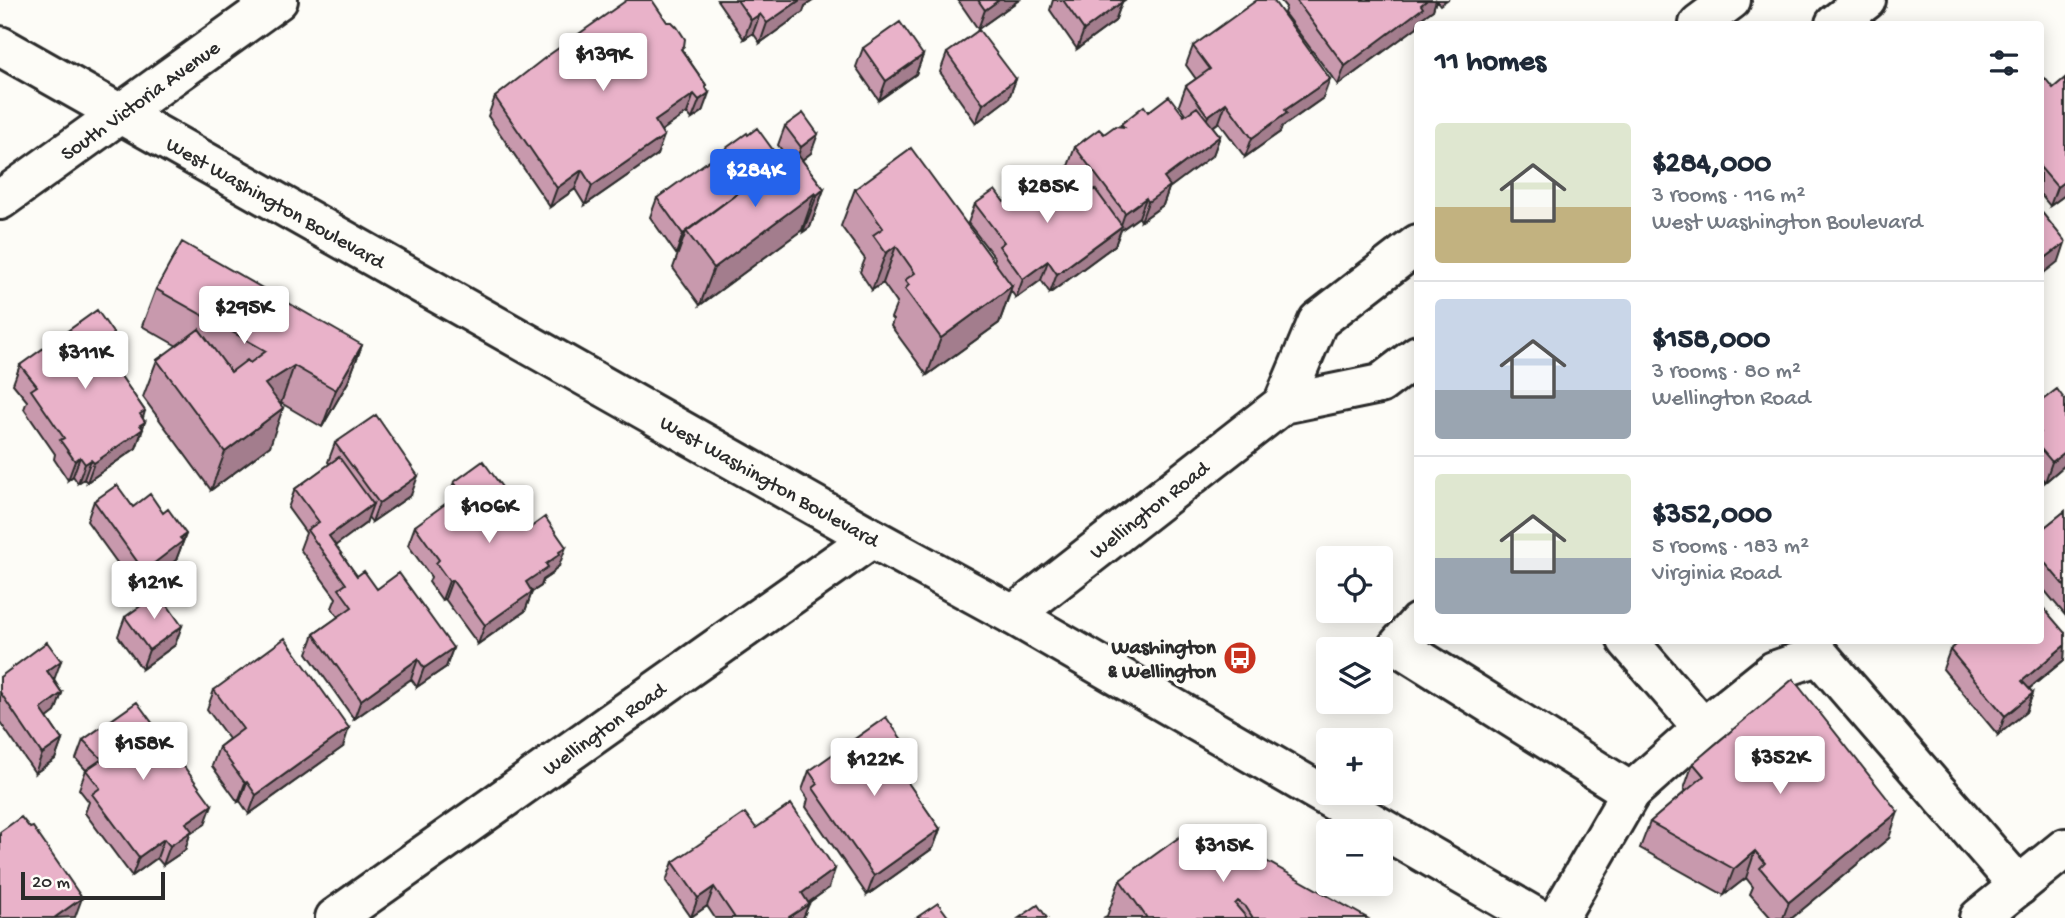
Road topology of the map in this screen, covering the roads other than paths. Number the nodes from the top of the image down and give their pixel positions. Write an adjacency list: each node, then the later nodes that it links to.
1 (1731, 0): 3 (street)
2 (271, 2): 5 (street, South Victoria Avenue)
3 (1703, 21)
4 (0, 46): 5 (street, West Washington Boulevard)
5 (121, 113): 6 (street, South Victoria Avenue); 10 (street, West Washington Boulevard)
6 (0, 200)
7 (1414, 247): 9 (street, Wellington Road)
8 (1414, 358): 9 (street, Wellington Road)
9 (1283, 404): 11 (street, Wellington Road)
10 (872, 538): 11 (street, West Washington Boulevard); 18 (street, Wellington Road)
11 (1013, 615): 19 (street, West Washington Boulevard)
12 (1414, 628): 15 (street)
13 (1630, 644): 14 (street)
14 (1703, 727): 15 (street); 17 (street)
15 (1631, 792): 20 (street)
16 (2065, 848): 17 (street)
17 (2019, 886): 21 (street)
18 (335, 918)
19 (1537, 918)
20 (1558, 918)
21 (1979, 918)

